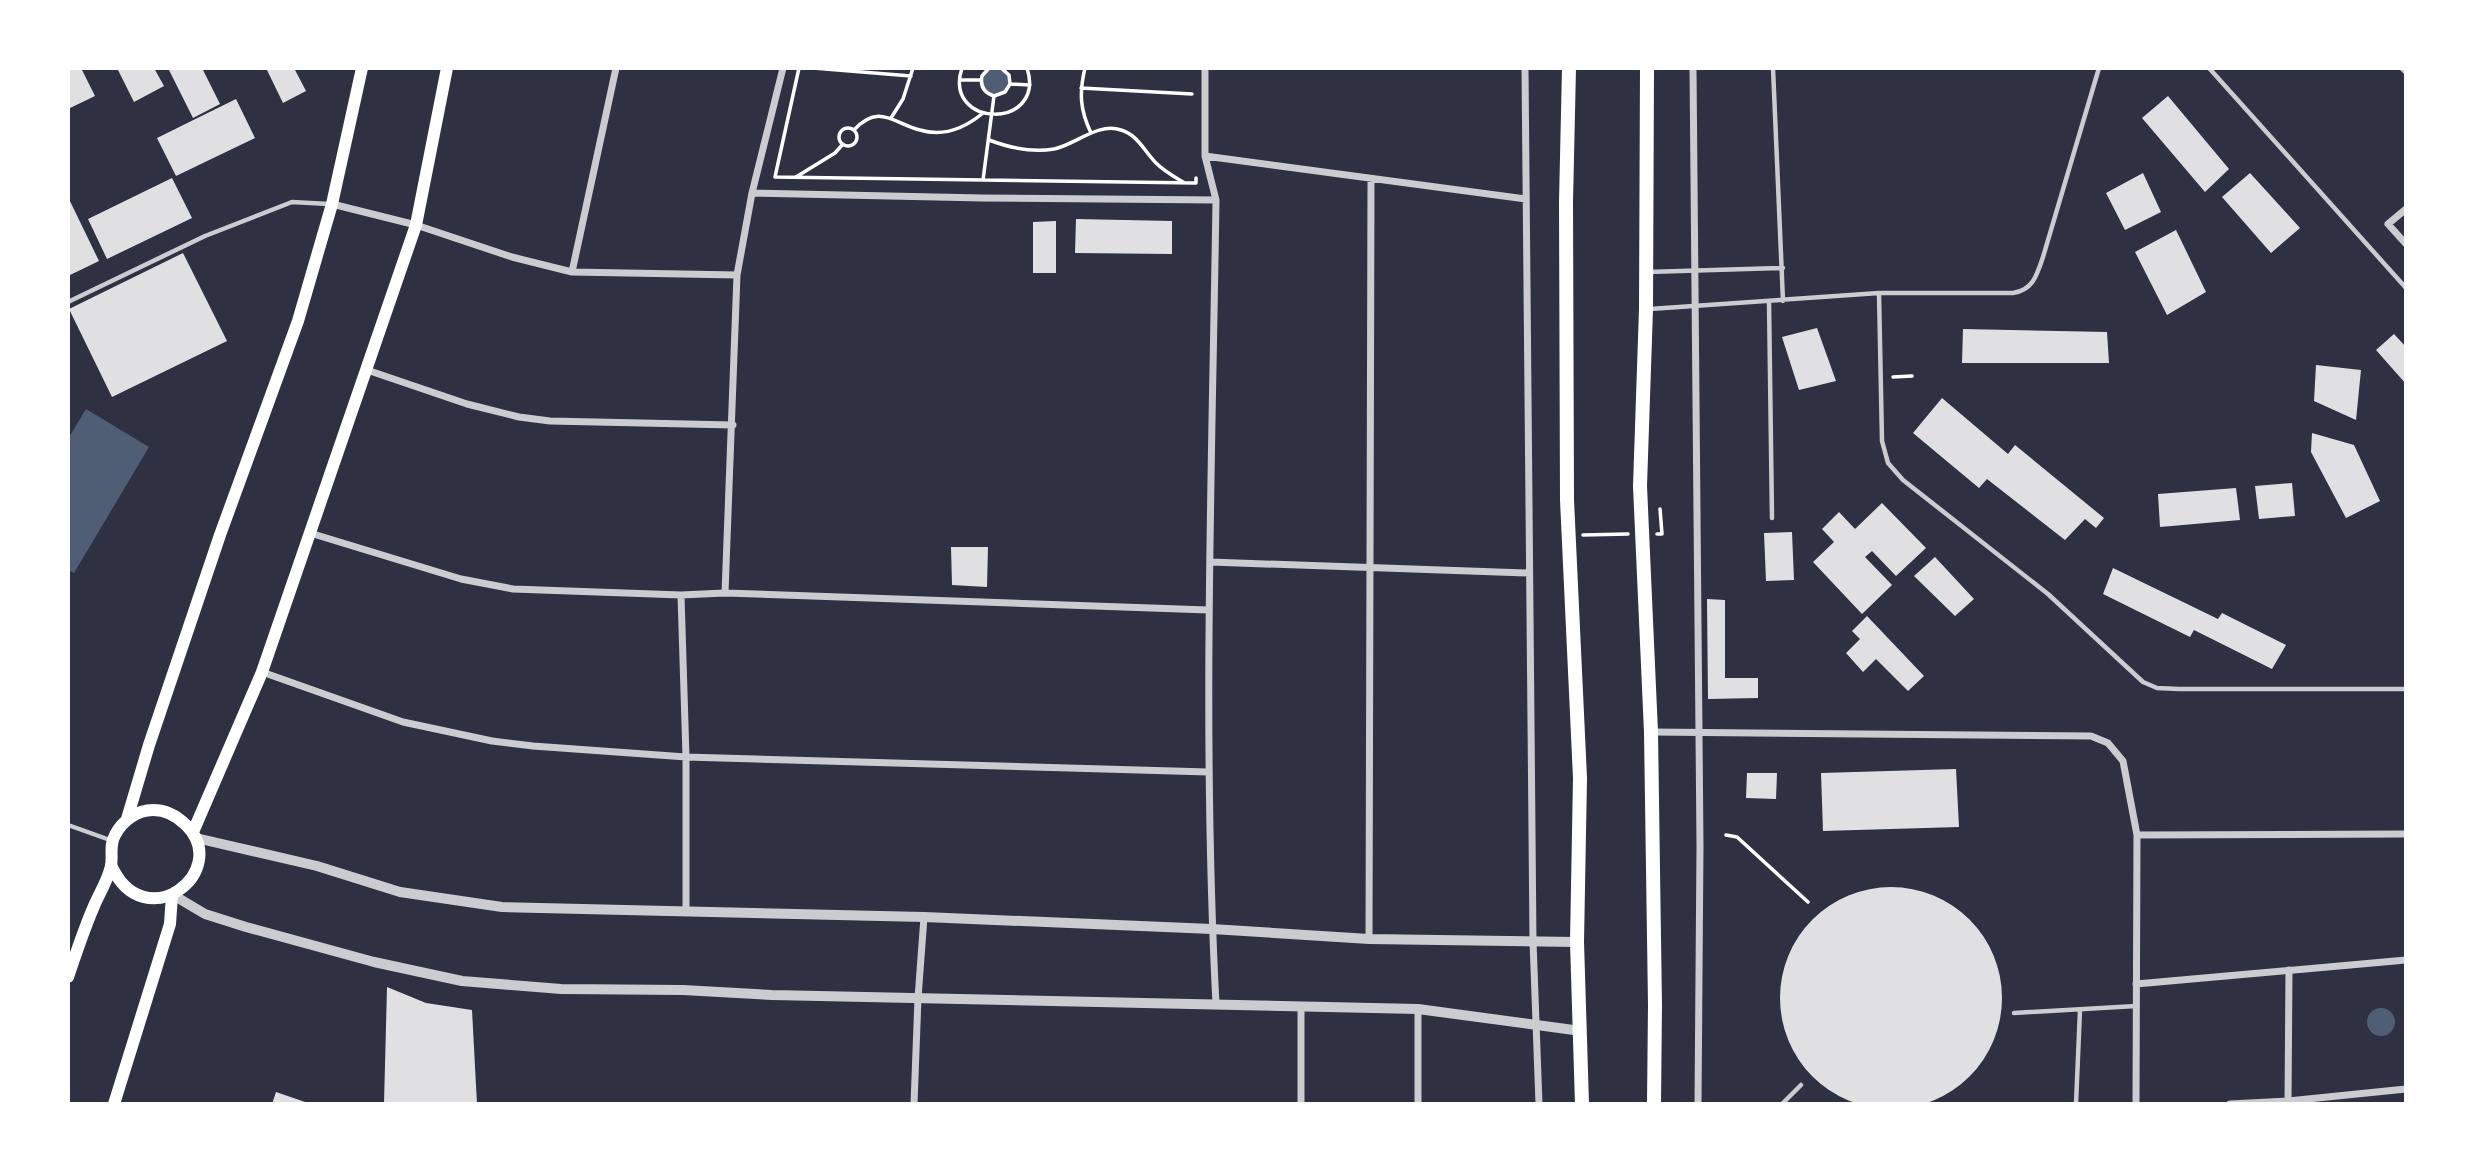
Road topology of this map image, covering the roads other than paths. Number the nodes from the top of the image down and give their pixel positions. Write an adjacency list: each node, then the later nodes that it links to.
1 (362, 68): 18 (main road)
2 (447, 68): 20 (main road)
3 (616, 68): 24 (street)
4 (783, 68): 15 (street)
5 (1205, 68): 13 (street)
6 (1525, 68): 16 (street)
7 (1569, 68): 63 (highway)
8 (1647, 68): 25 (highway)
9 (1693, 68): 23 (street)
10 (1773, 68): 22 (lane)
11 (2099, 68): 28 (lane)
12 (2209, 68): 27 (lane)
13 (1205, 156): 14 (street); 17 (street)
14 (1371, 179): 16 (street); 39 (street)
15 (752, 192): 17 (street); 26 (street)
16 (1526, 199): 40 (street)
17 (1216, 201): 38 (street)
18 (332, 204): 20 (street); 31 (lane); 50 (main road)
19 (2406, 209): 21 (street)
20 (416, 225): 24 (street); 34 (main road)
21 (2406, 244)
22 (1783, 268): 23 (lane); 30 (lane)
23 (1694, 271): 25 (lane); 32 (street)
24 (572, 272): 26 (street)
25 (1646, 272): 33 (highway)
26 (737, 275): 35 (street)
27 (2406, 288)
28 (1879, 293): 30 (lane); 45 (lane)
29 (1769, 301): 30 (lane); 32 (lane); 36 (lane)
30 (1783, 301)
31 (68, 302)
32 (1695, 306): 33 (lane); 47 (street)
33 (1646, 309): 46 (highway)
34 (367, 370): 35 (street); 37 (main road)
35 (733, 425): 41 (street)
36 (1772, 518)
37 (310, 533): 42 (street); 44 (main road)
38 (1210, 562): 39 (street); 43 (street)
39 (1370, 569): 40 (street); 61 (street)
40 (1530, 573): 62 (street)
41 (725, 593): 42 (street); 43 (street)
42 (681, 595): 48 (street)
43 (1208, 610): 49 (street)
44 (261, 672): 48 (street); 53 (main road)
45 (2406, 690)
46 (1651, 732): 47 (street); 86 (highway)
47 (1698, 733): 54 (street); 87 (street)
48 (686, 758): 49 (street); 58 (street)
49 (1208, 772): 60 (street)
50 (127, 819): 53 (main road); 55 (main road)
51 (68, 825): 55 (lane)
52 (2406, 834): 54 (street)
53 (194, 835): 57 (main road); 58 (street)
54 (2137, 835): 67 (street)
55 (112, 840): 56 (main road)
56 (111, 865): 57 (main road); 66 (main road)
57 (173, 895): 68 (street); 80 (main road)
58 (686, 910): 59 (street)
59 (924, 917): 60 (street); 68 (street)
60 (1212, 929): 61 (street); 69 (street)
61 (1369, 939): 62 (street)
62 (1533, 941): 63 (street); 75 (street)
63 (1577, 942): 76 (highway)
64 (2406, 960): 65 (street)
65 (2289, 970): 67 (street); 79 (street)
66 (68, 977)
67 (2136, 985): 70 (street)
68 (918, 998): 69 (street); 81 (street)
69 (1216, 1004): 71 (street)
70 (2136, 1006): 73 (lane); 90 (street)
71 (1301, 1007): 72 (street); 82 (street)
72 (1418, 1009): 75 (street); 83 (street)
73 (2080, 1010): 74 (lane); 89 (lane)
74 (2014, 1013)
75 (1537, 1024): 76 (street); 84 (street)
76 (1581, 1031): 85 (highway)
77 (1801, 1085): 88 (lane)
78 (2406, 1088): 79 (street)
79 (2288, 1102): 91 (street)
80 (114, 1104)
81 (914, 1104)
82 (1301, 1104)
83 (1418, 1104)
84 (1539, 1104)
85 (1581, 1104)
86 (1654, 1104)
87 (1698, 1104)
88 (1782, 1104)
89 (2076, 1104)
90 (2136, 1104)
91 (2230, 1104)

